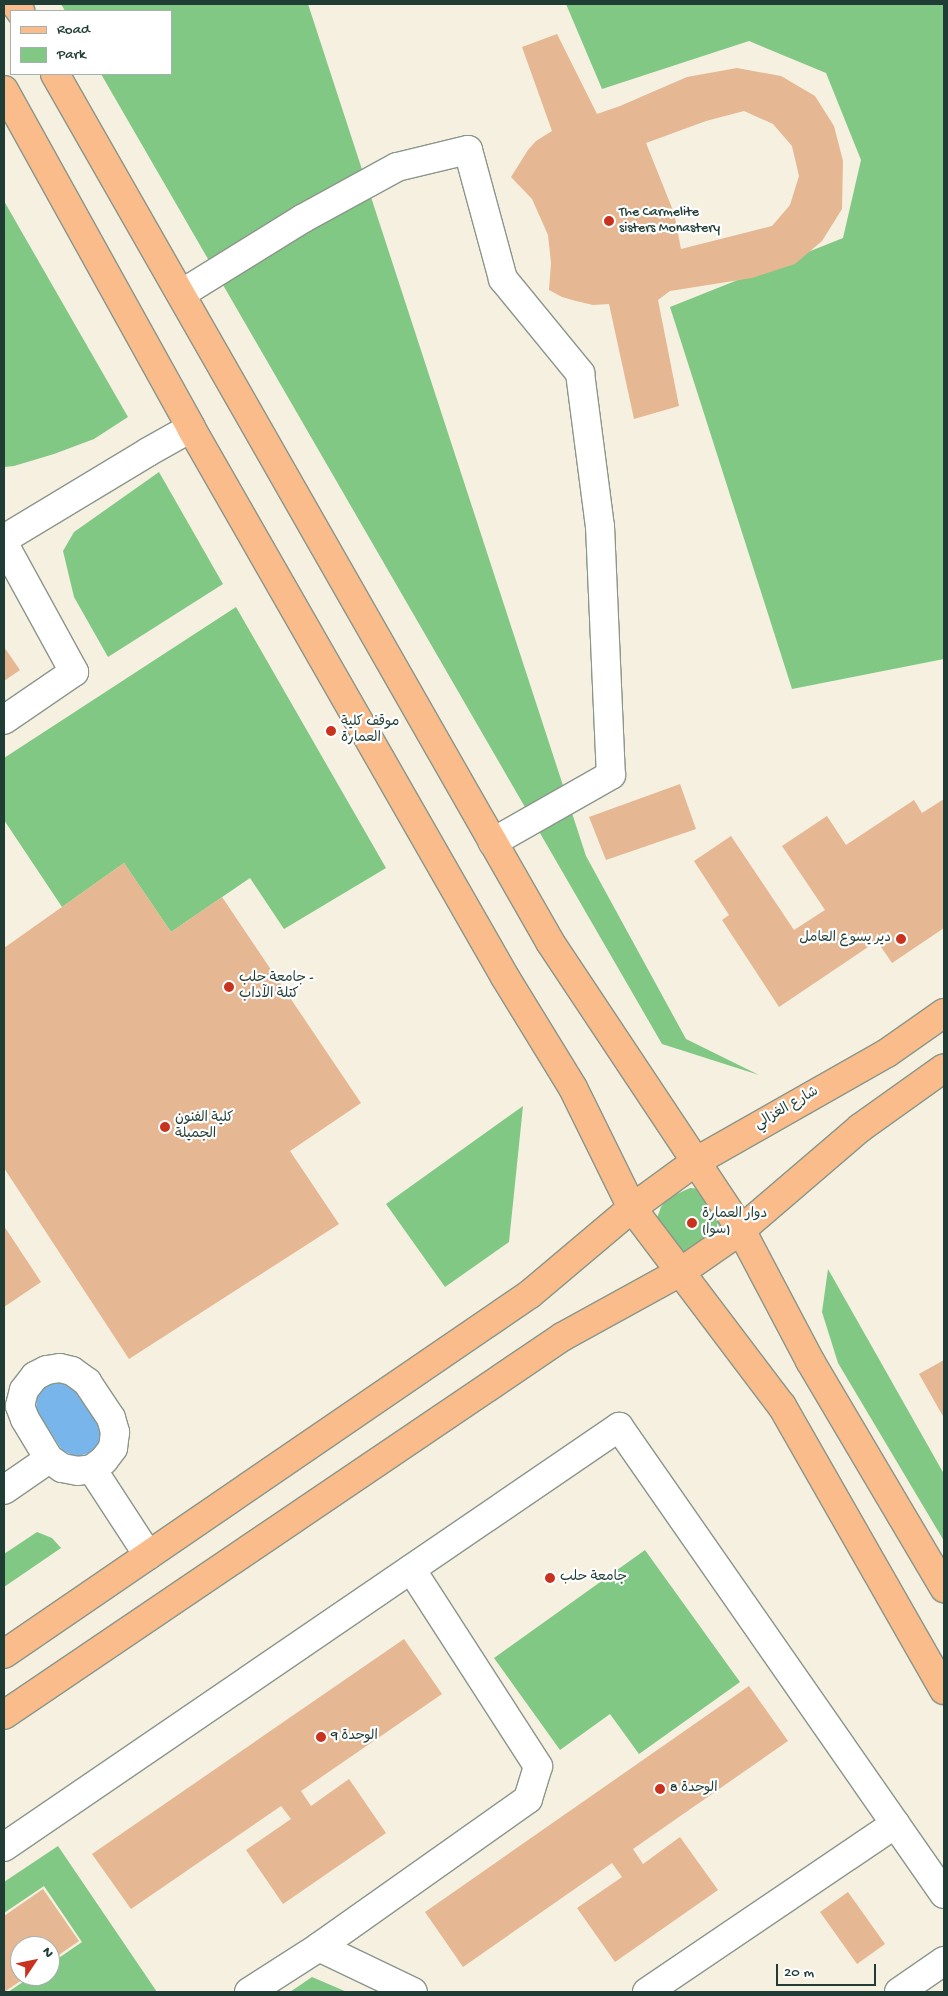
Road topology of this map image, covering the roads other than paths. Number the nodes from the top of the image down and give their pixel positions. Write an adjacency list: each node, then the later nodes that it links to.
1 (56, 75): 3 (main road)
2 (4, 90): 4 (main road)
3 (181, 294): 8 (main road); 8 (street)
4 (191, 428): 5 (street); 12 (main road)
5 (4, 539)
6 (4, 544): 7 (street)
7 (4, 720)
8 (493, 842): 11 (main road)
9 (944, 1013): 11 (main road, شارع الغزالي)
10 (944, 1068): 13 (main road)
11 (695, 1162): 12 (main road, شارع الغزالي); 13 (main road)
12 (632, 1208): 14 (main road); 18 (main road, شارع الغزالي)
13 (741, 1230): 14 (main road); 20 (main road)
14 (682, 1271): 22 (main road); 23 (main road)
15 (49, 1459): 16 (street); 16 (street); 17 (street)
16 (92, 1469): 18 (street)
17 (4, 1490)
18 (148, 1555): 21 (main road, شارع الغزالي)
19 (411, 1569): 24 (street); 25 (street); 27 (street)
20 (944, 1588)
21 (4, 1654)
22 (944, 1690)
23 (4, 1715)
24 (895, 1824): 26 (street); 31 (street)
25 (4, 1847)
26 (944, 1894)
27 (319, 1947): 29 (street); 30 (street)
28 (944, 1962): 32 (street)
29 (249, 1992)
30 (414, 1992)
31 (647, 1992)
32 (900, 1992)

